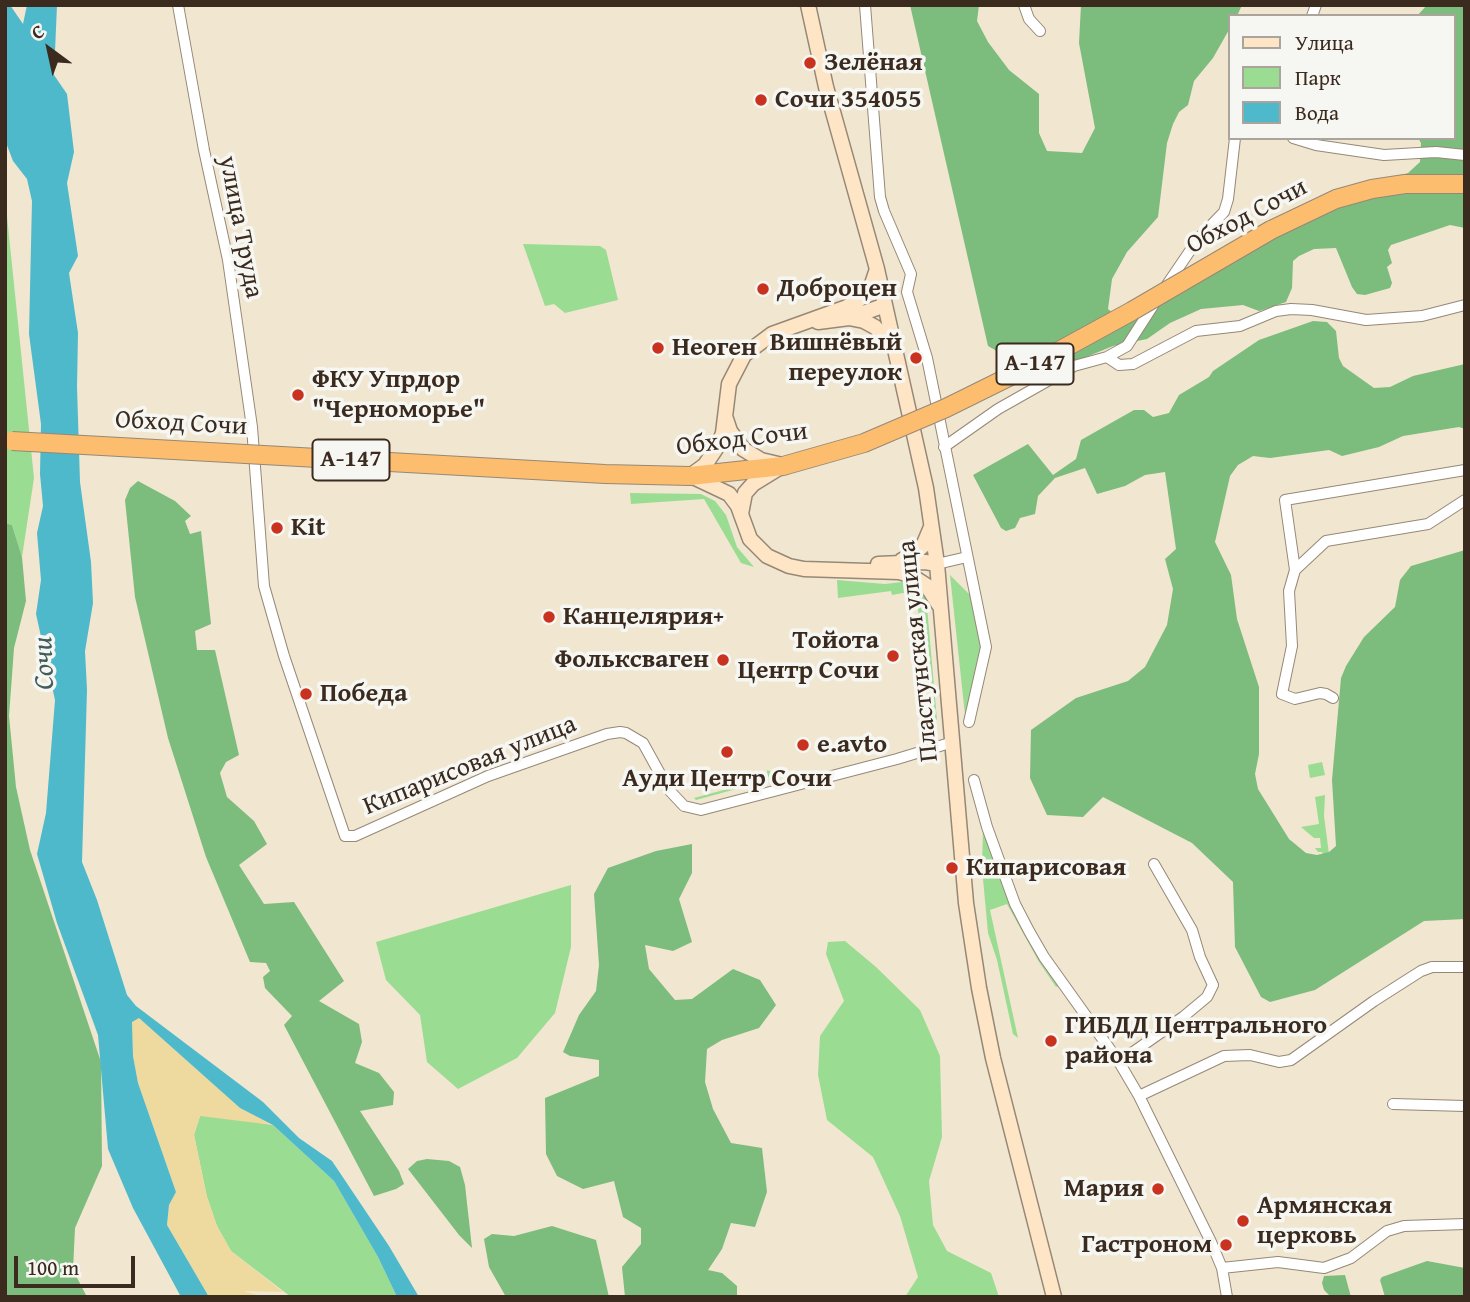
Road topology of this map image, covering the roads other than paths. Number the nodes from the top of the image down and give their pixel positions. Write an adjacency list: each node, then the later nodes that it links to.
1 (178, 5): 19 (street, улица Труда)
2 (808, 5): 10 (main road, Пластунская улица)
3 (865, 5): 18 (street)
4 (1024, 5): 5 (street)
5 (1040, 31)
6 (1235, 140): 15 (street)
7 (1300, 140): 8 (street)
8 (1465, 155)
9 (1465, 184): 20 (highway, Обход Сочи / А-147, bridge)
10 (877, 269): 11 (main road, Пластунская улица); 13 (main road)
11 (885, 305): 13 (main road); 14 (main road, Пластунская улица)
12 (1465, 305): 15 (street)
13 (848, 313): 14 (main road); 16 (main road)
14 (895, 348): 25 (main road, Пластунская улица)
15 (1107, 357): 18 (street)
16 (726, 418): 20 (main road); 22 (main road)
17 (5, 440): 22 (highway, Обход Сочи / А-147, bridge)
18 (944, 447): 26 (street)
19 (255, 459): 33 (street, Кипарисовая улица)
20 (783, 466): 22 (highway, Обход Сочи / А-147); 24 (main road, А-147)
21 (1465, 470): 29 (street)
22 (690, 476): 24 (main road, А-147)
23 (1465, 500): 29 (street)
24 (741, 517): 28 (main road, А-147)
25 (931, 525): 27 (main road, Пластунская улица); 28 (main road)
26 (967, 557): 27 (street); 32 (street)
27 (937, 564): 28 (main road, А-147); 30 (main road, Пластунская улица)
28 (898, 567): 30 (main road, А-147)
29 (1295, 570): 31 (street)
30 (941, 608): 33 (main road, Пластунская улица)
31 (1333, 698)
32 (969, 722)
33 (953, 742): 43 (main road, Пластунская улица)
34 (974, 780): 37 (street, Пластунская улица)
35 (1154, 864): 37 (street)
36 (1465, 967): 38 (street)
37 (1119, 1062): 38 (street, Пластунская улица)
38 (1139, 1096): 42 (street, Пластунская улица)
39 (1393, 1104): 40 (street)
40 (1465, 1106)
41 (1465, 1224): 42 (street)
42 (1222, 1268): 44 (street, Пластунская улица)
43 (1054, 1297)
44 (1227, 1297)

